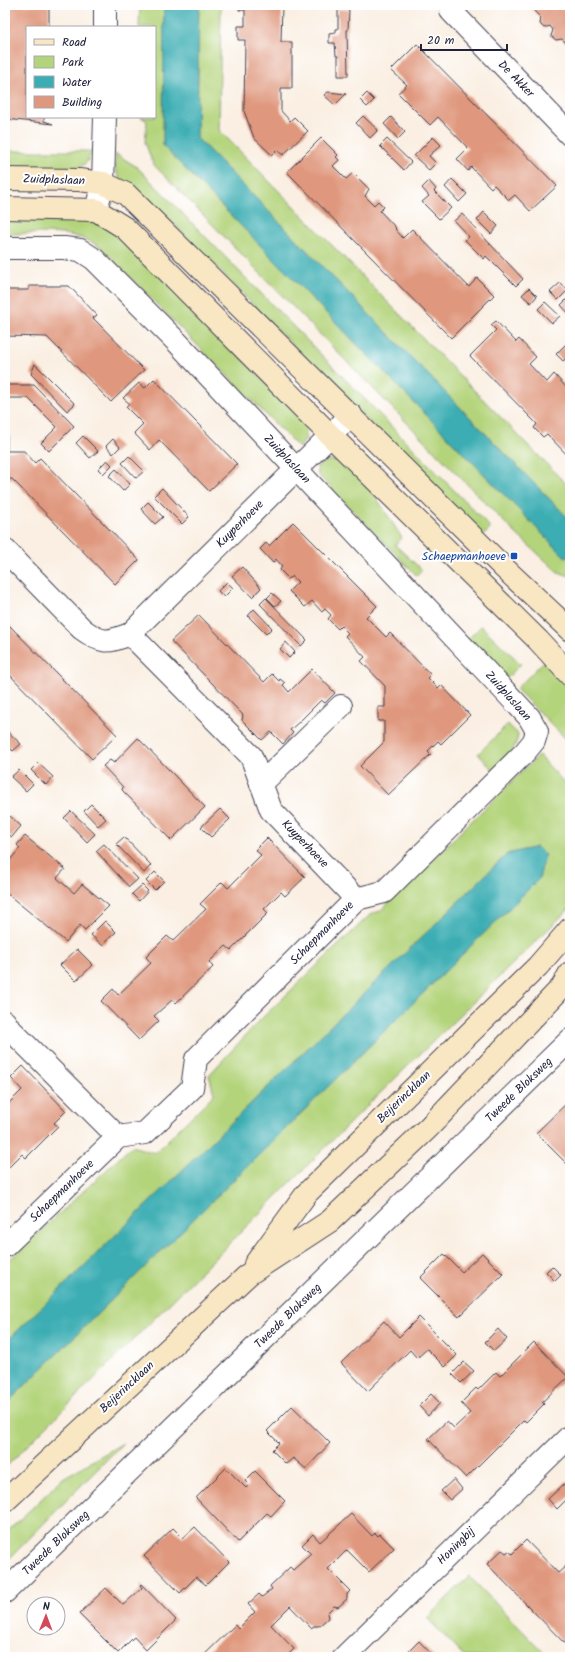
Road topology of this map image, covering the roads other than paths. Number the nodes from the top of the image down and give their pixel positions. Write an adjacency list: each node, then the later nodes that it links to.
1 (105, 5): 3 (street)
2 (458, 5): 5 (street, De Akker)
3 (105, 26)
4 (105, 118): 7 (street, Zuidplaslaan)
5 (570, 135)
6 (5, 179): 7 (street, Zuidplaslaan)
7 (103, 183): 9 (street, Zuidplaslaan); 11 (street, Zuidplaslaan)
8 (5, 208): 9 (street)
9 (96, 210): 12 (street)
10 (5, 248): 13 (street, Zuidplaslaan)
11 (351, 415): 12 (street, Kuyperhoeve); 15 (street, Zuidplaslaan)
12 (330, 435): 13 (street, Kuyperhoeve); 17 (street)
13 (296, 468): 16 (street, Kuyperhoeve); 19 (street, Zuidplaslaan)
14 (5, 550): 16 (street, Kuyperhoeve)
15 (570, 630)
16 (130, 634): 20 (street, Kuyperhoeve)
17 (569, 671)
18 (341, 706): 20 (street)
19 (537, 731): 21 (street, Schaepmanhoeve)
20 (261, 784): 21 (street, Kuyperhoeve)
21 (356, 899): 26 (street, Schaepmanhoeve)
22 (570, 929): 28 (street, Beijerincklaan)
23 (567, 981): 28 (street, Beijerincklaan)
24 (5, 1022): 26 (street)
25 (570, 1040): 31 (street, Tweede Bloksweg)
26 (118, 1137): 27 (street, Schaepmanhoeve)
27 (5, 1246)
28 (249, 1274): 30 (street, Beijerincklaan)
29 (570, 1436): 32 (street, Honingbij)
30 (5, 1501)
31 (5, 1592)
32 (344, 1657)

